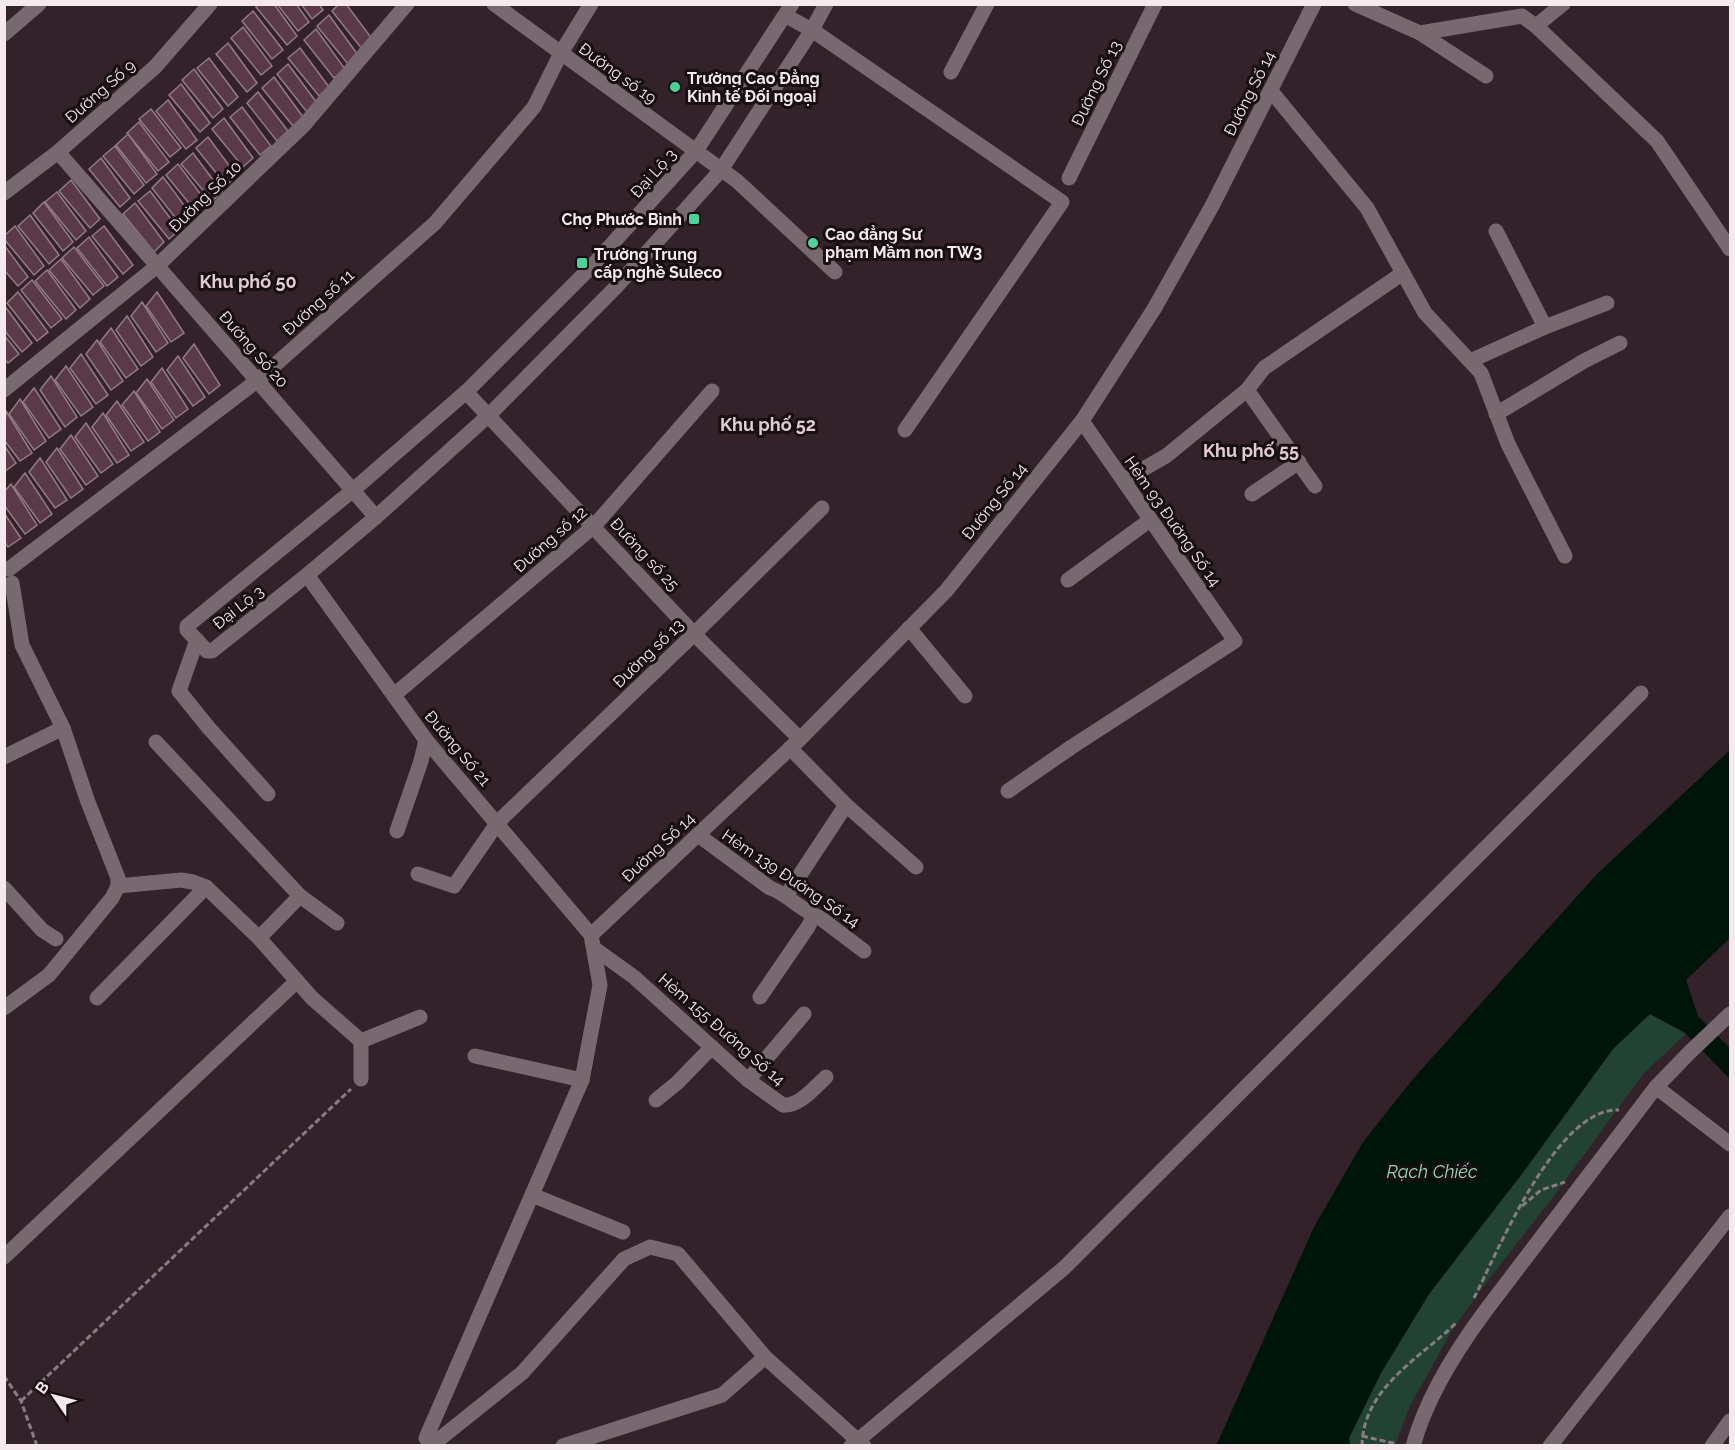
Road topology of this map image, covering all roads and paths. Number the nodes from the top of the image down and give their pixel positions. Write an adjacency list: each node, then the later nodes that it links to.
1 (39, 4): 16 (street)
2 (210, 4): 22 (street, Đường Số 9)
3 (407, 4): 28 (street, Đường Số 10)
4 (494, 4): 17 (street, Đường số 19)
5 (591, 4): 17 (street, Đường số 11)
6 (826, 4): 14 (street, Đại Lộ 3)
7 (987, 4): 18 (street)
8 (1155, 4): 24 (street, Đường Số 13)
9 (1314, 4): 20 (street, Đường Số 14)
10 (1355, 4): 15 (street)
11 (1563, 4): 13 (street)
12 (789, 10): 14 (street); 21 (street, Đại Lộ 3)
13 (1536, 26): 15 (street); 27 (street)
14 (812, 30): 23 (street, Đại Lộ 3); 43 (street)
15 (1420, 33): 19 (street)
16 (4, 34)
17 (561, 53): 21 (street, Đường số 19); 35 (street, Đường số 11)
18 (951, 72)
19 (1486, 76)
20 (1271, 91): 30 (street); 42 (street, Đường Số 14)
21 (696, 151): 23 (street, Đường số 19); 39 (street, Đại Lộ 3)
22 (57, 152): 25 (street, Đường Số 9); 28 (street, Đường Số 20)
23 (721, 170): 29 (street, Đường số 19); 41 (street, Đại Lộ 3)
24 (1070, 178)
25 (4, 193)
26 (1496, 231): 32 (street)
27 (1731, 249)
28 (157, 266): 35 (street, Đường Số 20); 36 (street, Đường Số 10)
29 (835, 272)
30 (1403, 273): 34 (street); 37 (street)
31 (1607, 303): 32 (street)
32 (1545, 327): 34 (street)
33 (1620, 343): 40 (street)
34 (1470, 361): 40 (street)
35 (258, 380): 47 (street, Đường Số 20); 54 (street, Đường số 11)
36 (4, 390)
37 (1247, 390): 44 (street); 45 (street)
38 (712, 391): 52 (street, Đường số 12)
39 (466, 392): 41 (street, Đường số 25); 47 (street, Đại Lộ 3)
40 (1496, 414): 53 (street)
41 (489, 415): 50 (street, Đại Lộ 3); 52 (street, Đường số 25)
42 (1082, 421): 45 (street, Hẻm 93 Đường Số 14); 57 (street, Đường Số 14)
43 (905, 430)
44 (1299, 462): 46 (street); 48 (street)
45 (1124, 480): 51 (street, Hẻm 93 Đường Số 14)
46 (1315, 486)
47 (352, 491): 50 (street, Đường Số 20); 59 (street, Đại Lộ 3)
48 (1252, 495)
49 (822, 508): 58 (street, Đường số 13)
50 (376, 517): 55 (street, Đại Lộ 3)
51 (1149, 520): 56 (street); 68 (street, Hẻm 93 Đường Số 14)
52 (594, 526): 58 (street, Đường số 25); 61 (street, Đường số 12)
53 (1565, 556)
54 (8, 575): 63 (street)
55 (307, 576): 59 (street, Đại Lộ 3); 61 (street, Đường Số 21)
56 (1068, 580)
57 (909, 628): 62 (street); 66 (street, Đường Số 14)
58 (694, 634): 66 (street, Đường số 25); 71 (street, Đường số 13)
59 (197, 640): 69 (street)
60 (1641, 693): 119 (street)
61 (394, 696): 64 (street, Đường Số 21)
62 (965, 696)
63 (63, 728): 67 (street); 76 (street)
64 (426, 740): 71 (street, Đường Số 21); 72 (street)
65 (156, 742): 79 (street)
66 (795, 744): 70 (street, Đường số 25); 73 (street, Đường Số 14)
67 (4, 757)
68 (1008, 791)
69 (268, 794)
70 (846, 805): 74 (street, Đường số 25); 80 (street)
71 (498, 822): 75 (street, Đường số 13); 85 (street, Đường Số 21)
72 (397, 831)
73 (698, 835): 80 (street, Hẻm 139 Đường Số 14); 85 (street, Đường Số 14)
74 (916, 867)
75 (418, 874)
76 (118, 886): 77 (street); 90 (street)
77 (206, 887): 83 (street); 88 (street)
78 (4, 888): 84 (street)
79 (300, 896): 82 (street); 83 (street)
80 (786, 896): 81 (street, Hẻm 139 Đường Số 14)
81 (811, 914): 86 (street, Hẻm 139 Đường Số 14); 89 (street)
82 (337, 923)
83 (259, 938): 87 (street)
84 (56, 939)
85 (593, 942): 95 (street, Hẻm 155 Đường Số 14); 99 (street)
86 (864, 951)
87 (297, 981): 94 (street); 110 (street)
88 (97, 998)
89 (760, 998)
90 (4, 1008)
91 (804, 1014): 100 (street)
92 (1731, 1014): 101 (street)
93 (420, 1017): 94 (street)
94 (361, 1041): 98 (street)
95 (712, 1047): 100 (street, Hẻm 155 Đường Số 14); 102 (street)
96 (475, 1056): 99 (street)
97 (826, 1077): 100 (street, Hẻm 155 Đường Số 14)
98 (361, 1079): 115 (path)
99 (582, 1080): 106 (street)
100 (748, 1080)
101 (1656, 1087): 104 (street); 120 (street)
102 (656, 1100)
103 (1619, 1110): 107 (path)
104 (1731, 1144)
105 (1567, 1181): 107 (path)
106 (532, 1195): 109 (street); 118 (street)
107 (1518, 1209): 111 (path)
108 (1731, 1216): 124 (street)
109 (623, 1232)
110 (4, 1257)
111 (1471, 1304)
112 (1458, 1322): 117 (path)
113 (765, 1358): 118 (street); 119 (street); 122 (street)
114 (4, 1376): 115 (path)
115 (21, 1401): 121 (path)
116 (1731, 1422): 125 (street)
117 (1362, 1436): 120 (path); 123 (path)
118 (432, 1444)
119 (858, 1444)
120 (1405, 1445)
121 (37, 1446)
122 (563, 1446)
123 (1362, 1446)
124 (1550, 1446)
125 (1712, 1446)

